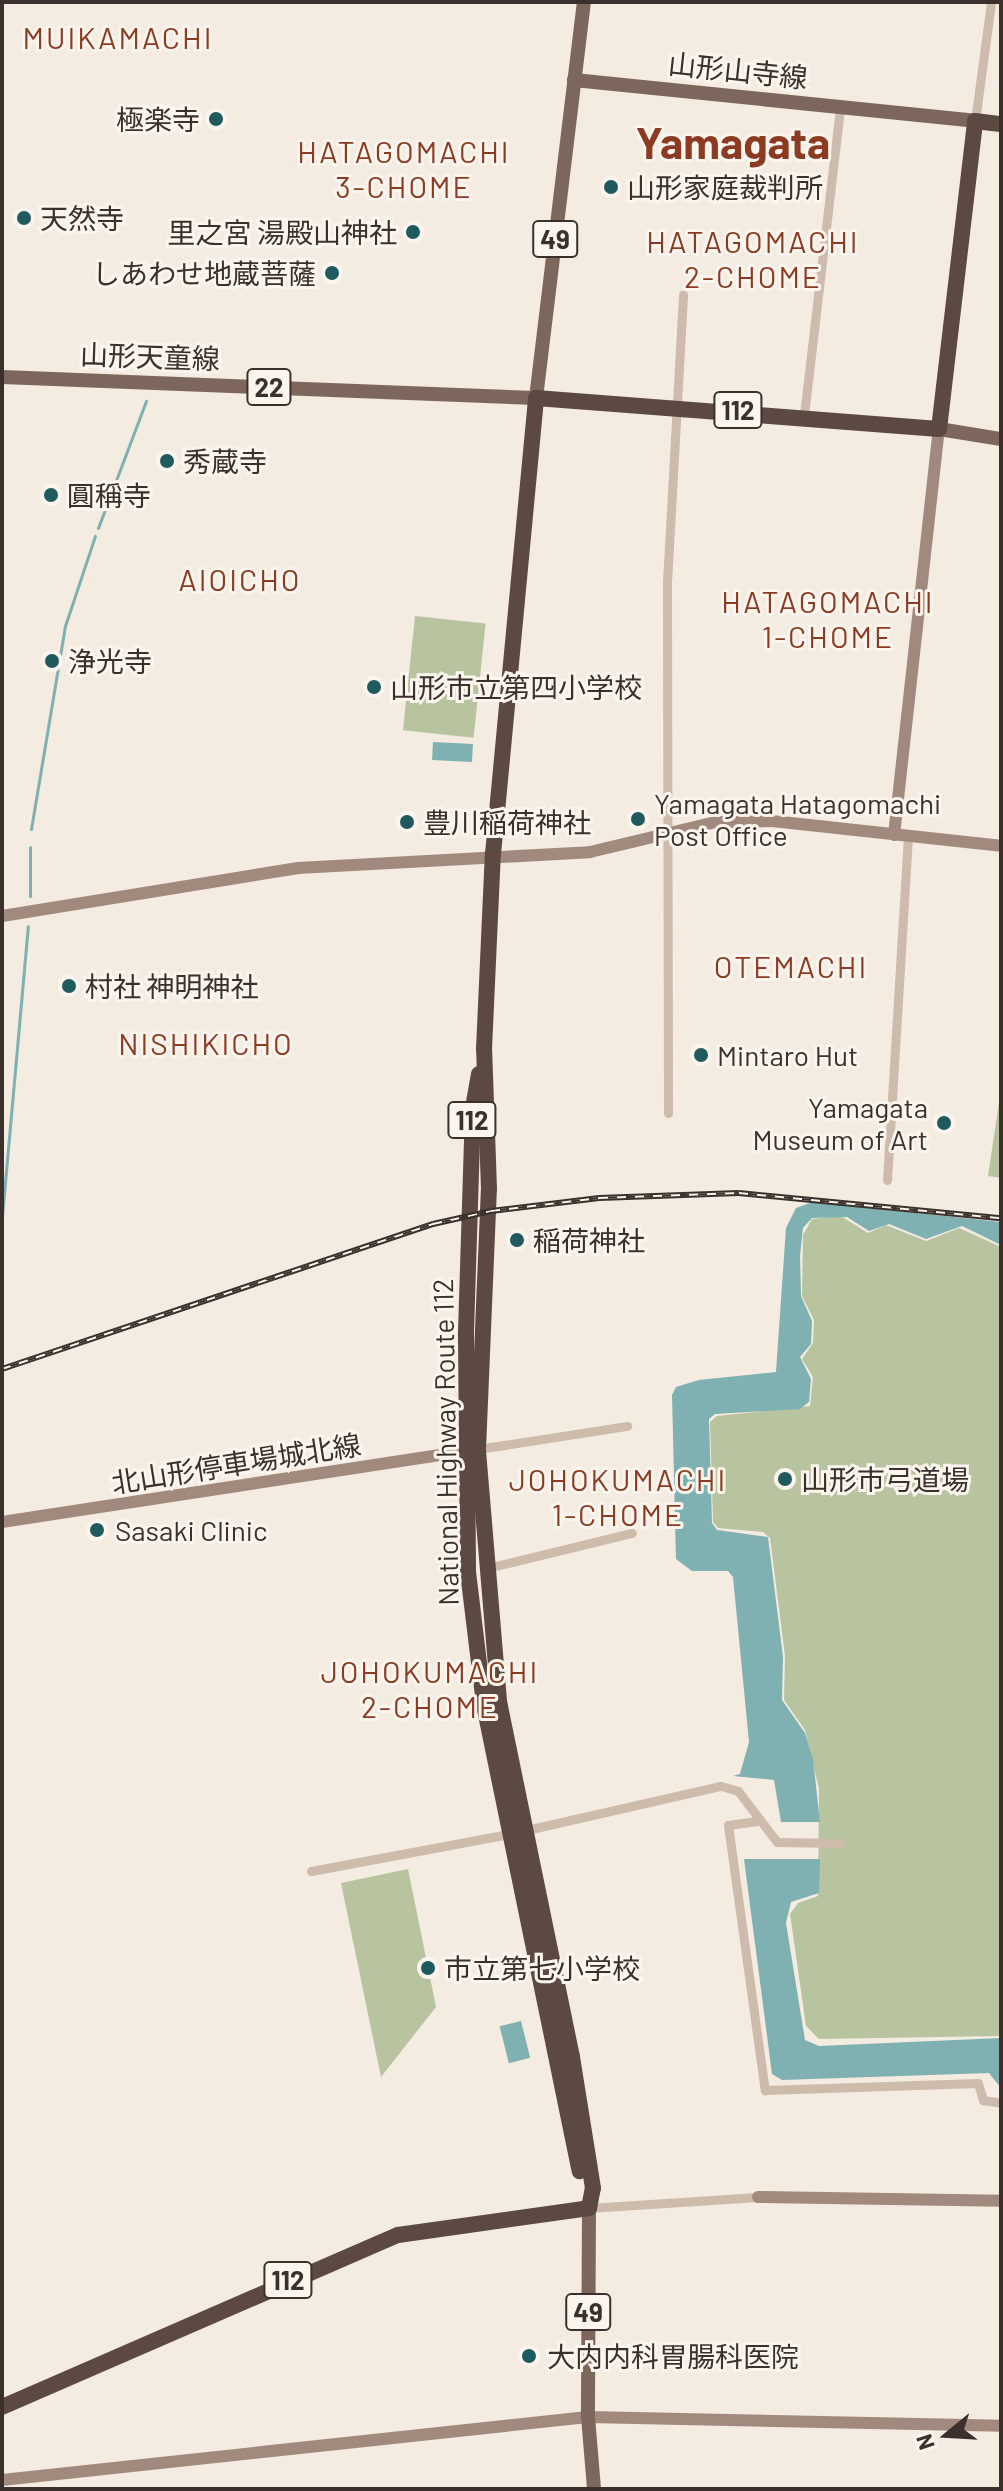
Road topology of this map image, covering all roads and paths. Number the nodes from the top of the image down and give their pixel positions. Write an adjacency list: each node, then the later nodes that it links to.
1 (584, 2): 3 (main road)
2 (991, 2): 5 (street)
3 (574, 80): 4 (main road, 山形山寺線); 9 (main road, 49)
4 (840, 107): 5 (main road, 山形山寺線); 11 (street)
5 (975, 121): 6 (highway); 12 (highway)
6 (1001, 124)
7 (683, 294): 10 (street)
8 (2, 377): 9 (main road, 山形天童線 / 22)
9 (536, 398): 10 (highway, 112); 18 (highway, National Highway Route 112 / 112)
10 (678, 406): 11 (highway, 112); 14 (street)
11 (804, 415): 12 (highway, 112)
12 (939, 429): 13 (main road); 15 (street)
13 (1001, 439)
14 (666, 834): 15 (street); 18 (street); 21 (street)
15 (894, 835): 16 (street)
16 (908, 837): 17 (street); 22 (street)
17 (1001, 846)
18 (493, 854): 19 (street); 20 (highway, National Highway Route 112 / 112)
19 (2, 916)
20 (484, 1049): 24 (highway, National Highway Route 112 / 112); 24 (highway, National Highway Route 112 / 112)
21 (668, 1113)
22 (887, 1180)
23 (627, 1426): 24 (street)
24 (472, 1450): 25 (street, 北山形停車場城北線); 27 (highway, National Highway Route 112 / 112); 29 (highway, National Highway Route 112 / 112)
25 (2, 1522)
26 (632, 1533): 27 (street)
27 (484, 1569): 29 (highway, National Highway Route 112 / 112)
28 (757, 1821): 29 (street); 30 (street); 32 (street)
29 (516, 1832): 31 (street); 35 (highway, National Highway Route 112 / 112)
30 (841, 1843)
31 (311, 1871)
32 (1001, 2103)
33 (758, 2197): 34 (street); 35 (street)
34 (1001, 2201)
35 (589, 2208): 36 (highway, 112); 37 (main road, 49)
36 (2, 2407)
37 (588, 2417): 38 (street); 39 (street); 40 (main road, 49); 41 (main road, 49)
38 (1001, 2426)
39 (2, 2480)
40 (585, 2489)
41 (594, 2489)

